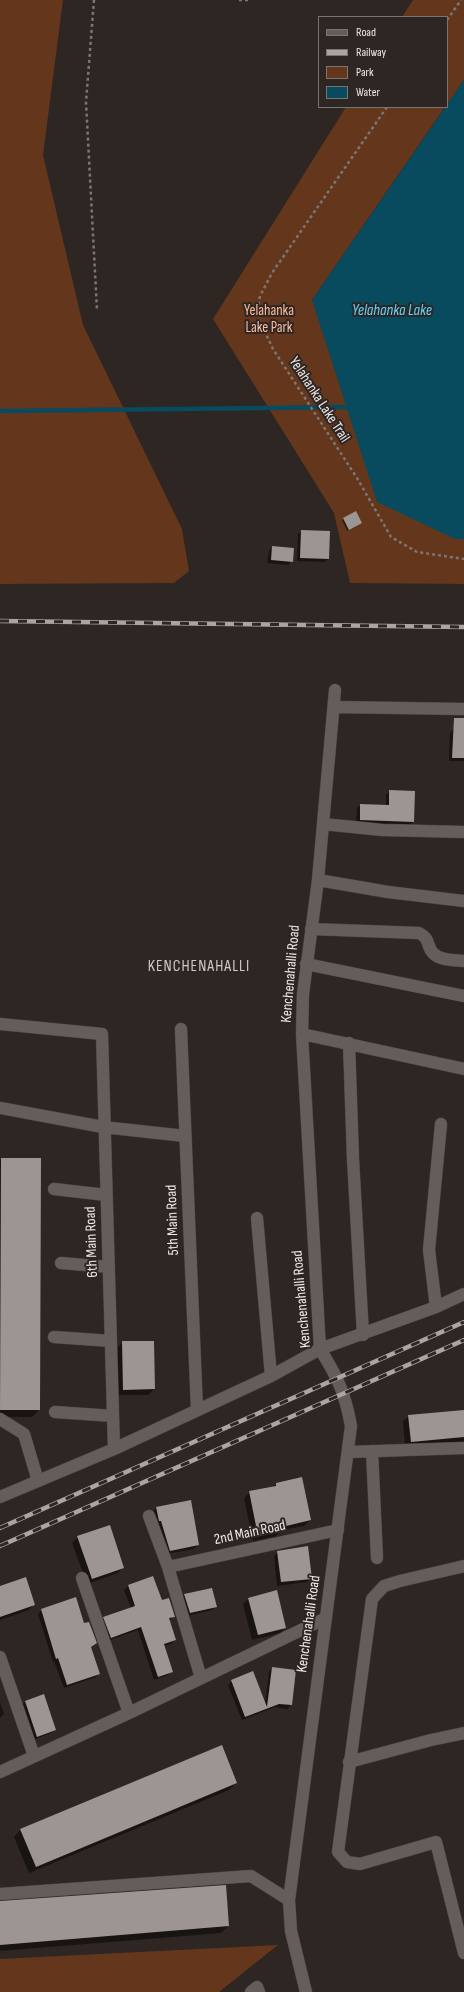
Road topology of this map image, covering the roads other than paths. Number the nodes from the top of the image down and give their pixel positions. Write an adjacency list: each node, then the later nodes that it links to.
1 (335, 690): 2 (street, Kenchenahalli Road)
2 (334, 707): 3 (street); 4 (street, Kenchenahalli Road)
3 (464, 710)
4 (323, 824): 5 (street); 6 (street, Kenchenahalli Road)
5 (464, 832)
6 (318, 880): 7 (street); 8 (street, Kenchenahalli Road)
7 (464, 901)
8 (311, 928): 9 (street); 10 (street, Kenchenahalli Road)
9 (464, 961)
10 (306, 964): 11 (street); 14 (street, Kenchenahalli Road)
11 (464, 996)
12 (0, 1024): 19 (street, 6th Main Road)
13 (181, 1029): 20 (street, 5th Main Road)
14 (302, 1034): 15 (street); 31 (street, Kenchenahalli Road)
15 (348, 1043): 16 (street); 28 (street)
16 (464, 1069)
17 (0, 1108): 19 (street)
18 (441, 1124): 27 (street)
19 (103, 1127): 20 (street); 22 (street, 6th Main Road)
20 (185, 1136): 33 (street, 5th Main Road)
21 (54, 1189): 22 (street)
22 (106, 1195): 25 (street, 6th Main Road)
23 (258, 1218): 32 (street)
24 (61, 1263): 25 (street)
25 (109, 1267): 30 (street, 6th Main Road)
26 (464, 1294): 27 (street)
27 (436, 1307): 28 (street)
28 (363, 1335): 31 (street)
29 (54, 1337): 30 (street)
30 (111, 1341): 35 (street, 6th Main Road)
31 (320, 1349): 32 (street); 40 (street, Kenchenahalli Road)
32 (270, 1376): 33 (street)
33 (196, 1410): 38 (street)
34 (55, 1412): 35 (street)
35 (113, 1416): 38 (street, 6th Main Road)
36 (0, 1419): 41 (street)
37 (464, 1448): 39 (street)
38 (114, 1449): 41 (street)
39 (372, 1451): 40 (street); 45 (street)
40 (349, 1452): 44 (street, Kenchenahalli Road)
41 (38, 1481): 42 (street)
42 (0, 1497)
43 (149, 1516): 46 (street)
44 (338, 1530): 46 (street, 2nd Main Road); 49 (street, Kenchenahalli Road)
45 (377, 1558)
46 (168, 1566): 51 (street)
47 (464, 1566): 55 (street)
48 (82, 1578): 52 (street)
49 (326, 1618): 51 (street); 58 (street, Kenchenahalli Road)
50 (0, 1657): 54 (street)
51 (201, 1678): 52 (street)
52 (129, 1713): 54 (street)
53 (464, 1733): 55 (street)
54 (34, 1756): 56 (street)
55 (349, 1762): 59 (street)
56 (0, 1772)
57 (0, 1894): 58 (street)
58 (289, 1900): 62 (street, Kenchenahalli Road)
59 (464, 1952)
60 (251, 1992): 61 (street)
61 (259, 1992)
62 (306, 1992)

